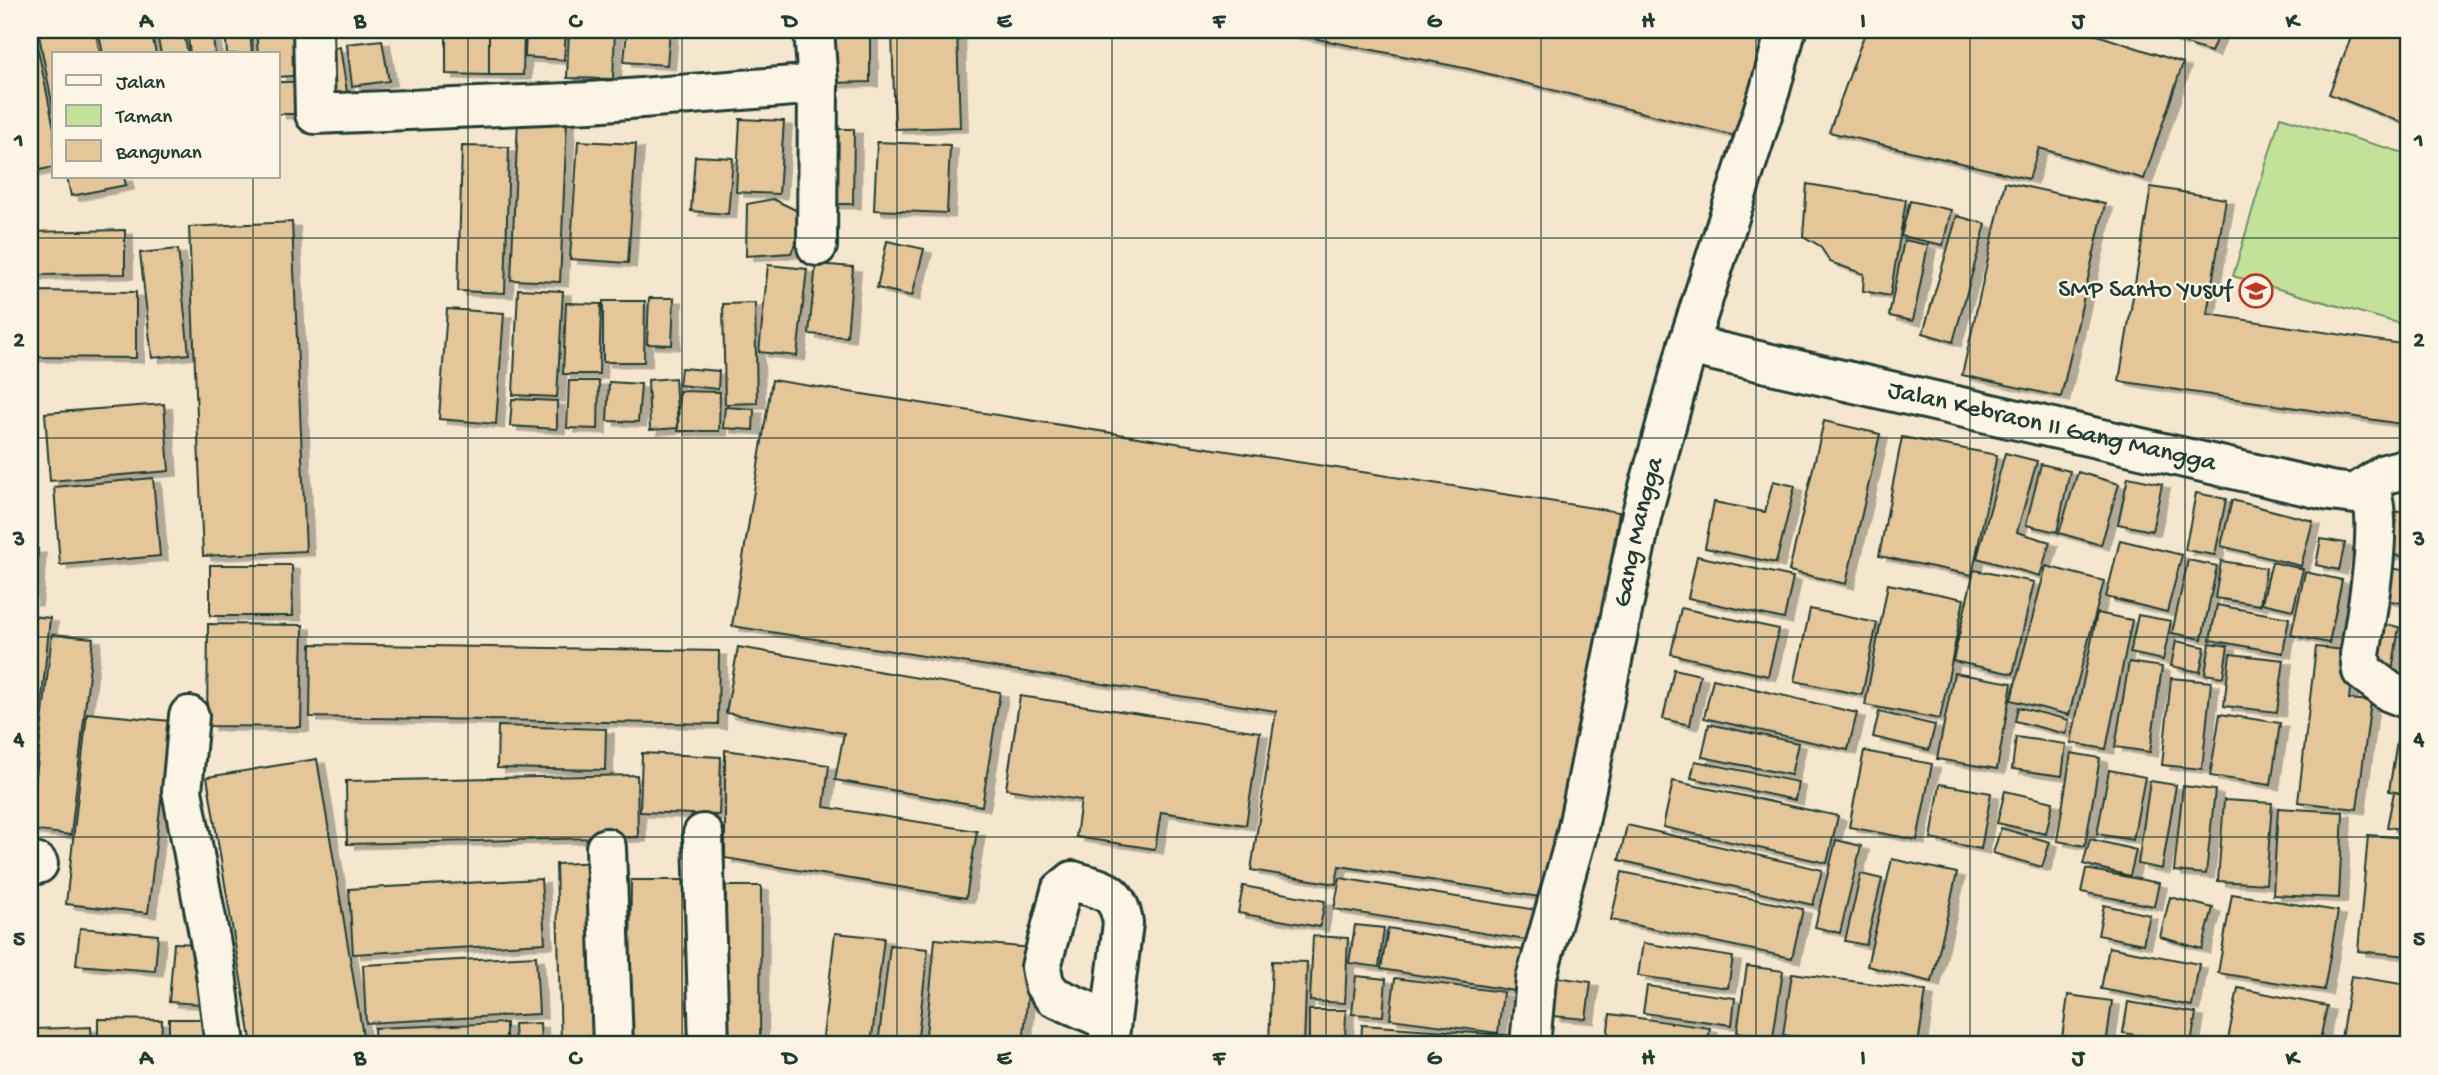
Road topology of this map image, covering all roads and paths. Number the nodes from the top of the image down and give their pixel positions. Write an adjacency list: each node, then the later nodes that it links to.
1 (313, 30): 4 (street)
2 (814, 30): 4 (street)
3 (1786, 30): 6 (street, Gang Mangga)
4 (817, 84): 5 (street)
5 (817, 246)
6 (1688, 345): 8 (street, Jalan Kebraon II Gang Mangga); 16 (street, Gang Mangga)
7 (2408, 468): 8 (street, Jalan Kebraon II Gang Mangga)
8 (2369, 487): 9 (street)
9 (2408, 699)
10 (189, 716): 13 (street)
11 (703, 834): 15 (street)
12 (606, 848): 14 (street)
13 (225, 1045)
14 (613, 1045)
15 (709, 1045)
16 (1530, 1045)

